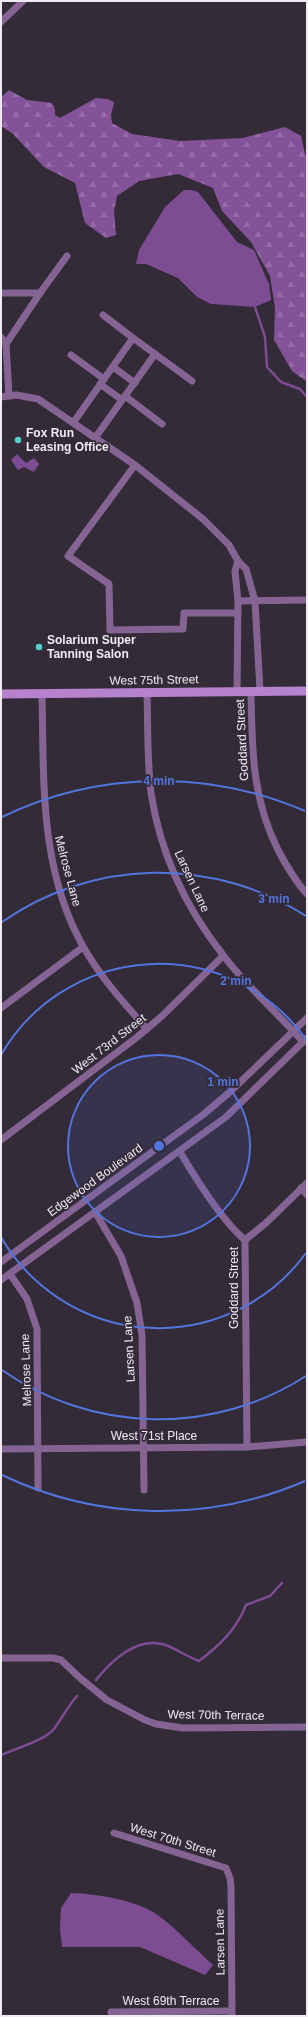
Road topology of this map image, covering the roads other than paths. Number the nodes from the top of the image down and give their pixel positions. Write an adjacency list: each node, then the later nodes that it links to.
1 (23, 1): 2 (street)
2 (1, 22)
3 (67, 256): 5 (street)
4 (1, 293): 5 (street)
5 (40, 293): 9 (street)
6 (103, 315): 8 (street)
7 (1, 337): 9 (street)
8 (133, 338): 10 (street); 12 (street)
9 (4, 344): 16 (street)
10 (155, 354): 14 (street); 15 (street)
11 (71, 355): 13 (street)
12 (113, 366): 13 (street); 15 (street)
13 (102, 381): 18 (street); 19 (street)
14 (192, 381)
15 (135, 383): 18 (street)
16 (9, 396): 17 (street, Goddard Street); 19 (street, Goddard Street)
17 (1, 397)
18 (123, 398): 20 (street); 21 (street)
19 (73, 423): 21 (street, Goddard Street)
20 (162, 424)
21 (95, 438): 22 (street, Goddard Street)
22 (135, 465): 23 (street, Goddard Street); 27 (street)
23 (238, 561): 25 (street, Goddard Street); 26 (street, Goddard Street)
24 (307, 600): 26 (street)
25 (238, 601): 26 (street); 27 (street, Goddard Street)
26 (255, 601): 28 (street, Goddard Street)
27 (238, 613): 30 (street, Goddard Street)
28 (255, 691): 29 (main road, West 75th Street); 30 (main road, West 75th Street); 34 (street, Goddard Street)
29 (307, 691)
30 (237, 692): 31 (main road, West 75th Street)
31 (147, 693): 33 (main road, West 75th Street); 36 (street, Larsen Lane)
32 (1, 694): 33 (main road, West 75th Street)
33 (42, 694): 35 (street, Melrose Lane)
34 (307, 894)
35 (83, 947): 37 (street); 39 (street, Melrose Lane)
36 (223, 956): 39 (street, West 73rd Street); 40 (street, Larsen Lane)
37 (1, 1008)
38 (307, 1018): 40 (street, Edgewood Boulevard)
39 (146, 1029): 42 (street, West 73rd Street)
40 (294, 1031): 41 (street, Larsen Lane); 49 (street, Edgewood Boulevard)
41 (305, 1040): 43 (street)
42 (1, 1140)
43 (180, 1152): 47 (street); 48 (street, Goddard Street)
44 (307, 1183): 45 (street)
45 (301, 1188): 46 (street); 48 (street)
46 (307, 1194)
47 (95, 1212): 50 (street); 53 (street, Larsen Lane)
48 (245, 1240): 54 (street, Goddard Street)
49 (1, 1262)
50 (10, 1274): 51 (street); 56 (street, Melrose Lane)
51 (1, 1280)
52 (307, 1442): 54 (street, West 71st Place)
53 (144, 1447): 54 (street, West 71st Place); 56 (street, West 71st Place); 58 (street, Larsen Lane)
54 (247, 1447)
55 (1, 1448): 56 (street, West 71st Place)
56 (39, 1448): 57 (street, Melrose Lane)
57 (38, 1488)
58 (144, 1490)
59 (1, 1658): 60 (street, West 70th Terrace)
60 (307, 1727)
61 (114, 1833): 62 (street, West 70th Street)
62 (226, 1868): 64 (street, Larsen Lane)
63 (111, 2012): 64 (street, West 69th Terrace)
64 (232, 2014)

